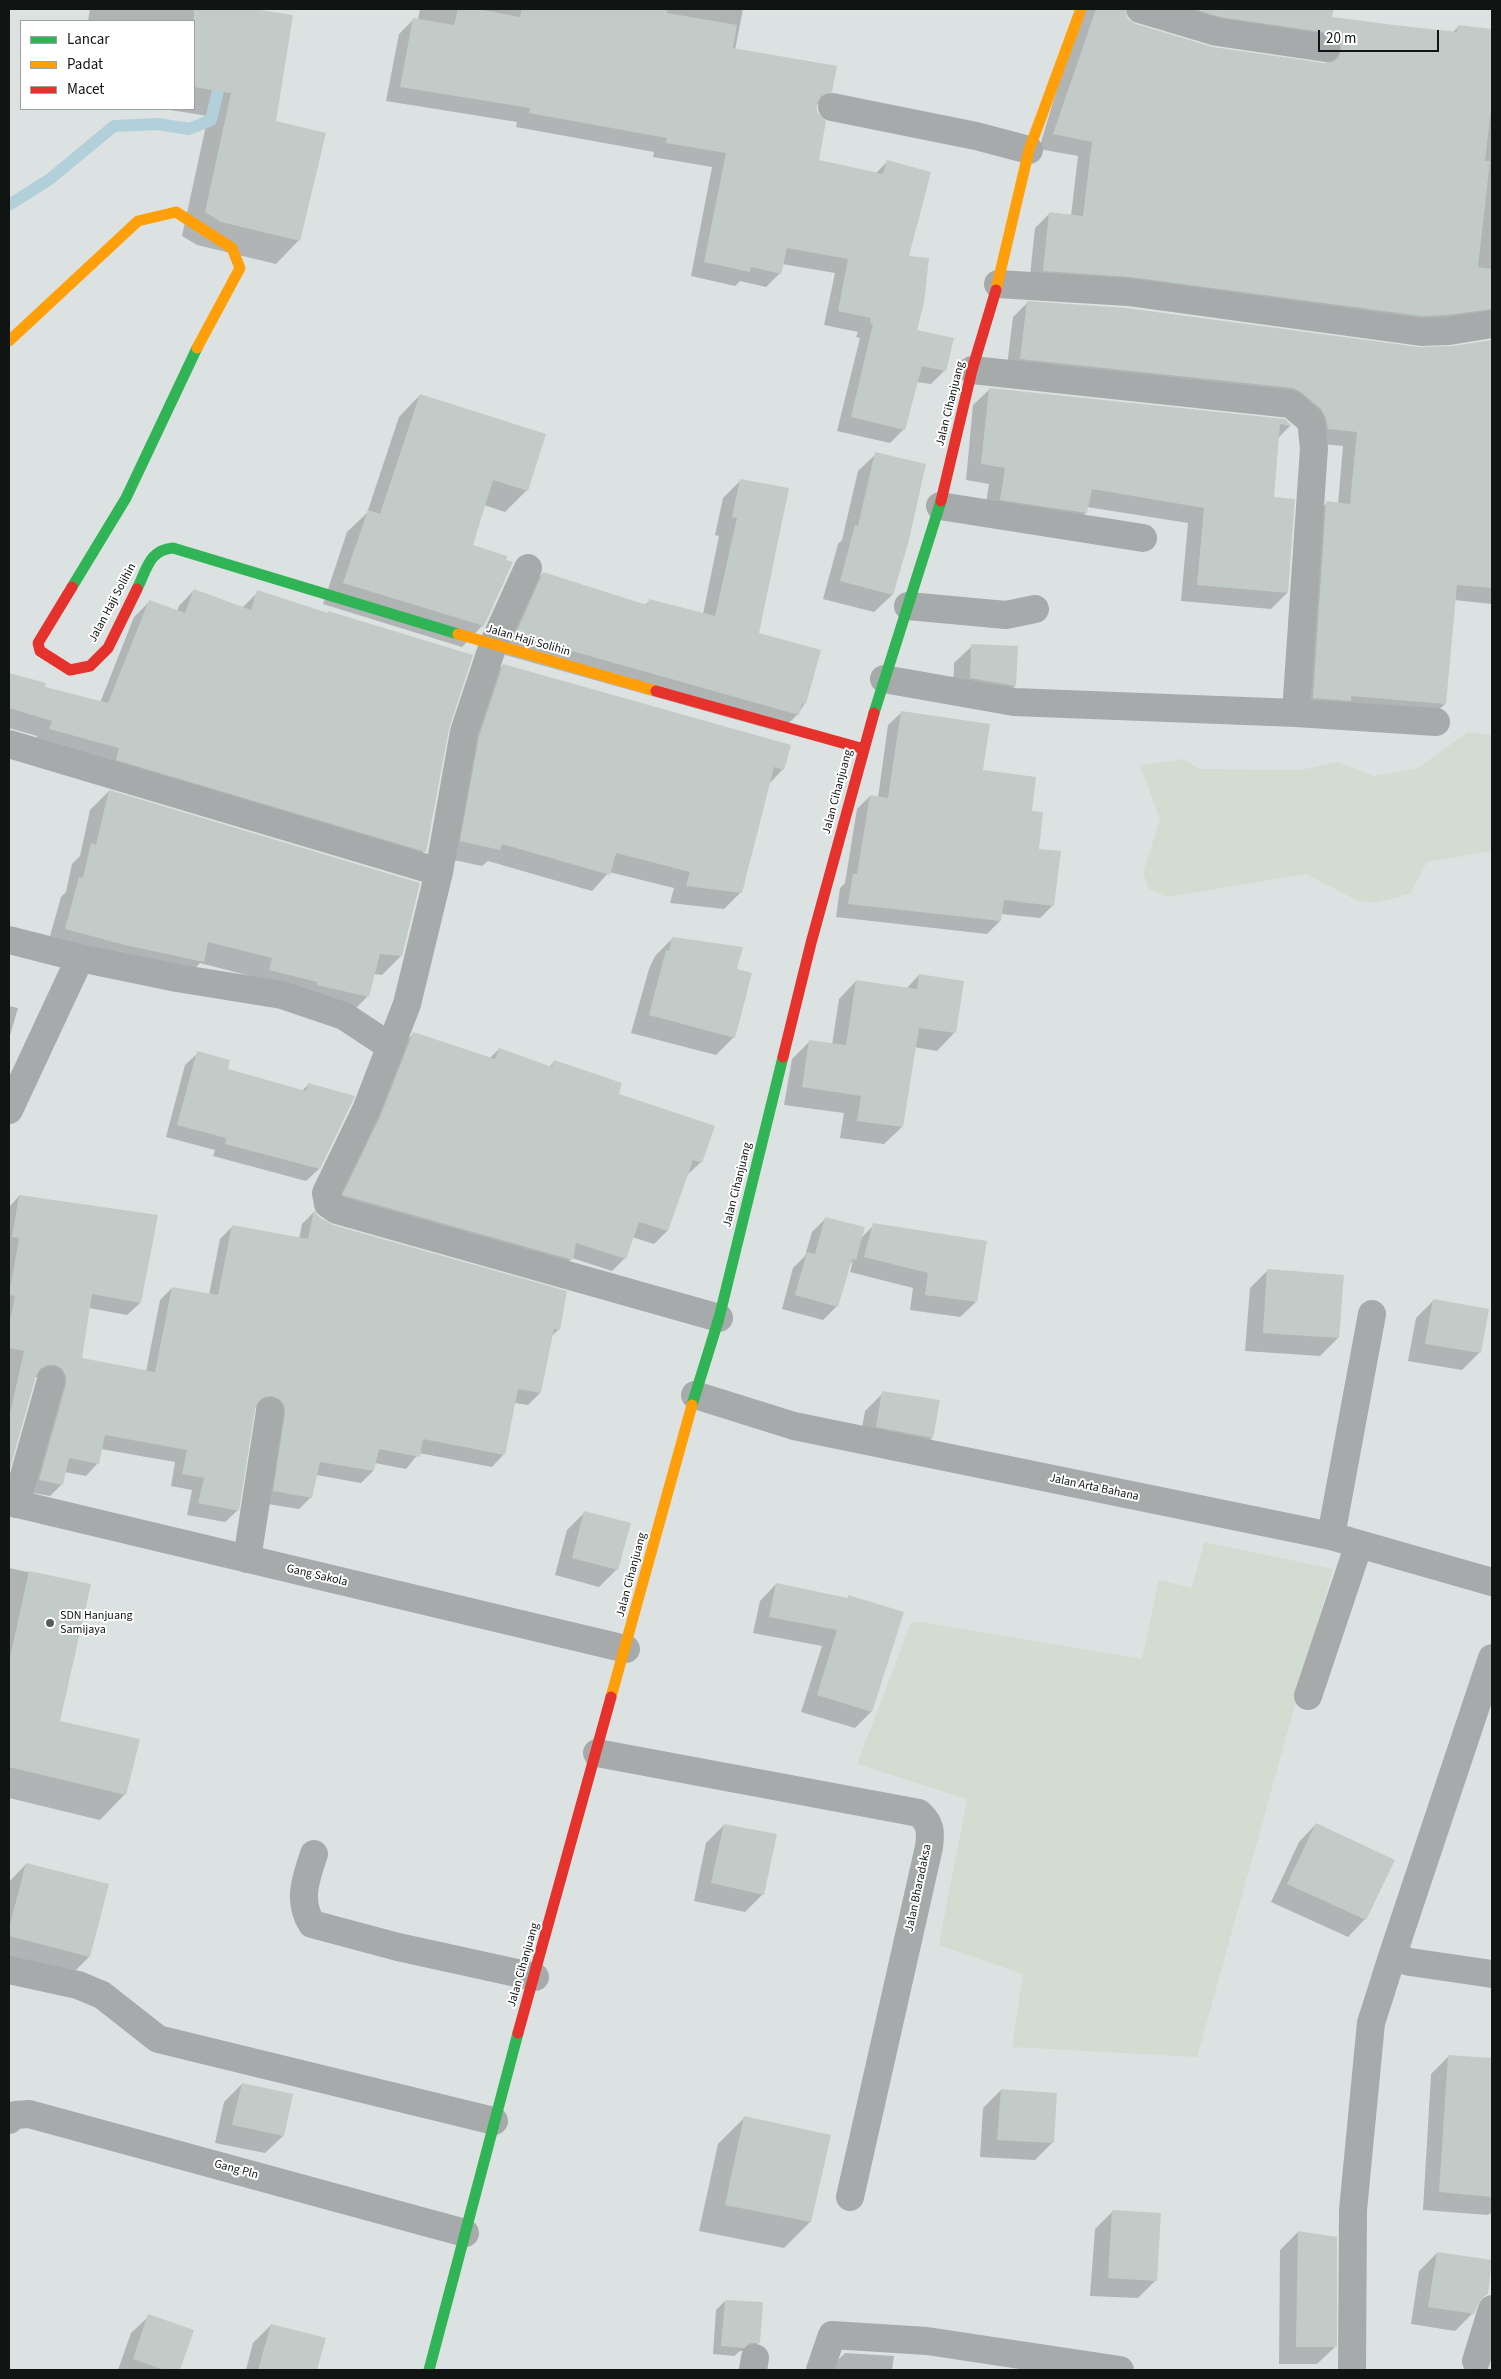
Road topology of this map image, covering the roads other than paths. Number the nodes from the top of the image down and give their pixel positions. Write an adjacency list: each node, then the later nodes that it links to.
1 (1081, 9): 5 (main road, Jalan Cihanjuang)
2 (1140, 9): 3 (street)
3 (1326, 48)
4 (832, 107): 5 (street)
5 (1030, 150): 6 (main road, Jalan Cihanjuang)
6 (998, 284): 7 (street); 9 (main road, Jalan Cihanjuang)
7 (1492, 324)
8 (9, 341): 15 (main road, Jalan Haji Solihin)
9 (972, 370): 10 (main road, Jalan Cihanjuang); 17 (street)
10 (940, 506): 11 (street); 13 (main road, Jalan Cihanjuang)
11 (1143, 538)
12 (528, 568): 15 (street)
13 (908, 606): 14 (street); 16 (main road, Jalan Cihanjuang)
14 (1035, 609)
15 (493, 646): 20 (main road, Jalan Haji Solihin); 21 (street)
16 (884, 679): 17 (street); 20 (main road, Jalan Cihanjuang)
17 (1296, 713): 18 (street)
18 (1436, 722)
19 (9, 744): 21 (street)
20 (864, 749): 27 (main road, Jalan Cihanjuang)
21 (439, 872): 24 (street)
22 (9, 940): 23 (street)
23 (80, 958): 24 (street); 25 (street)
24 (392, 1046): 27 (street)
25 (9, 1110)
26 (1372, 1314): 32 (street)
27 (719, 1318): 29 (main road, Jalan Cihanjuang)
28 (51, 1380): 31 (street)
29 (695, 1395): 32 (street, Jalan Arta Bahana); 36 (main road, Jalan Cihanjuang)
30 (270, 1410): 34 (street)
31 (13, 1503): 34 (street, Gang Sakola)
32 (1331, 1536): 33 (street, Jalan Arta Bahana)
33 (1359, 1544): 35 (street, Jalan Arta Bahana); 38 (street)
34 (247, 1559): 36 (street, Gang Sakola)
35 (1492, 1582)
36 (626, 1649): 39 (main road, Jalan Cihanjuang)
37 (1492, 1658): 41 (street)
38 (1308, 1696)
39 (597, 1753): 44 (main road, Jalan Cihanjuang); 47 (street, Jalan Bharadaksa)
40 (314, 1854): 44 (street)
41 (1392, 1957): 43 (street); 54 (street)
42 (9, 1970): 46 (street)
43 (1492, 1974)
44 (535, 1977): 46 (main road, Jalan Cihanjuang)
45 (9, 2120): 48 (street, Gang Pln)
46 (494, 2122): 48 (main road, Jalan Cihanjuang)
47 (850, 2197)
48 (465, 2233): 51 (main road, Jalan Cihanjuang)
49 (1492, 2309): 50 (street)
50 (1476, 2361)
51 (429, 2370)
52 (820, 2370): 53 (street)
53 (1120, 2370)
54 (1352, 2370)

